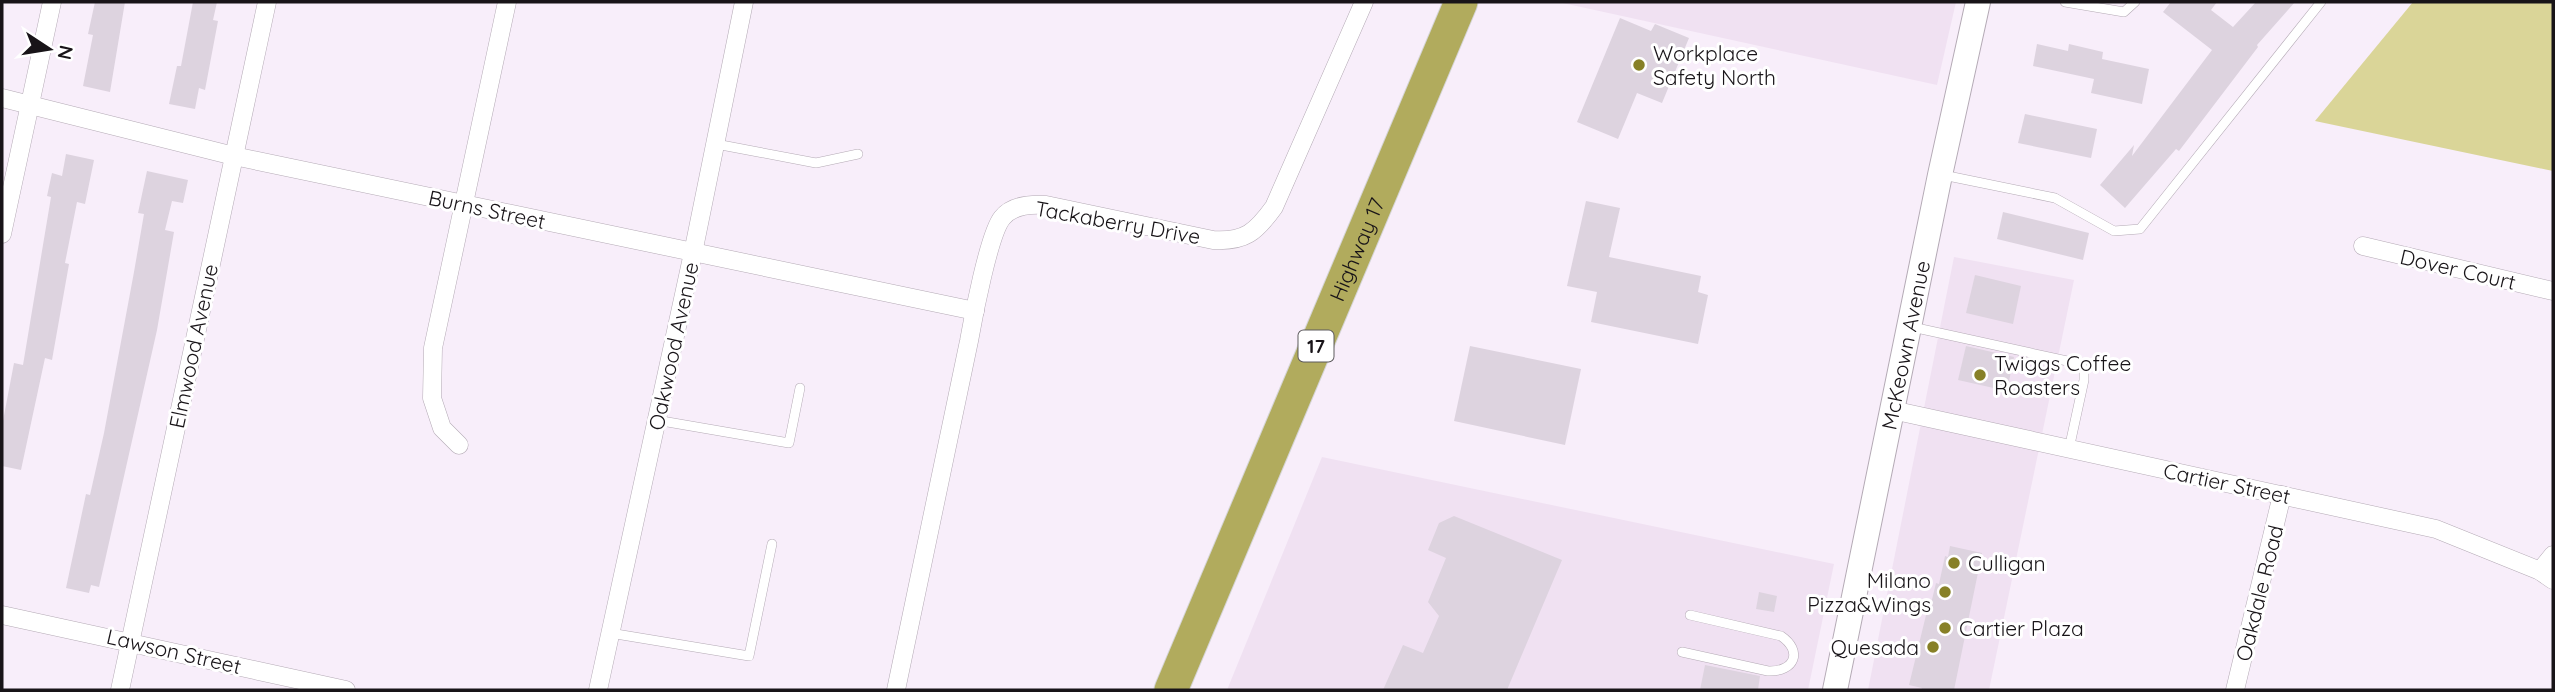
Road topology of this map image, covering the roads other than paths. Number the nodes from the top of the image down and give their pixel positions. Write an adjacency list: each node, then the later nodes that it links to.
1 (52, 2): 12 (street)
2 (267, 2): 15 (street, Elmwood Avenue)
3 (507, 2): 17 (street)
4 (744, 2): 13 (street, Oakwood Avenue)
5 (1364, 2): 22 (street, Tackaberry Drive)
6 (1461, 2): 42 (highway, Highway 17 / 17)
7 (1978, 2): 16 (street, McKeown Avenue)
8 (2065, 2): 9 (lane)
9 (2135, 2)
10 (2321, 2): 16 (lane)
11 (2, 98): 12 (street, Burns Street)
12 (30, 104): 15 (street, Burns Street); 18 (street)
13 (716, 144): 14 (lane); 20 (street, Oakwood Avenue)
14 (858, 154)
15 (234, 156): 17 (street, Burns Street); 36 (street, Elmwood Avenue)
16 (1940, 175): 23 (street, McKeown Avenue)
17 (464, 204): 20 (street, Burns Street); 27 (street)
18 (2, 234)
19 (2363, 246): 21 (street, Dover Court)
20 (693, 253): 22 (street, Burns Street); 26 (street, Oakwood Avenue)
21 (2553, 290)
22 (975, 311): 41 (street, Tackaberry Drive)
23 (1909, 327): 25 (street, McKeown Avenue); 28 (lane)
24 (800, 388): 26 (lane)
25 (1892, 410): 28 (street, Cartier Street); 43 (street, McKeown Avenue)
26 (656, 419): 35 (street, Oakwood Avenue)
27 (459, 445)
28 (2069, 449): 29 (street, Cartier Street)
29 (2282, 495): 32 (street, Cartier Street); 44 (street, Oakdale Road)
30 (772, 544): 35 (lane)
31 (2553, 555): 32 (street)
32 (2547, 575)
33 (2, 615): 36 (street, Lawson Street)
34 (1690, 615): 37 (lane)
35 (610, 633): 40 (street, Oakwood Avenue)
36 (130, 641): 38 (street, Elmwood Avenue); 39 (street, Lawson Street)
37 (1682, 652)
38 (120, 690)
39 (345, 690)
40 (598, 690)
41 (896, 690)
42 (1171, 690)
43 (1835, 690)
44 (2235, 690)

